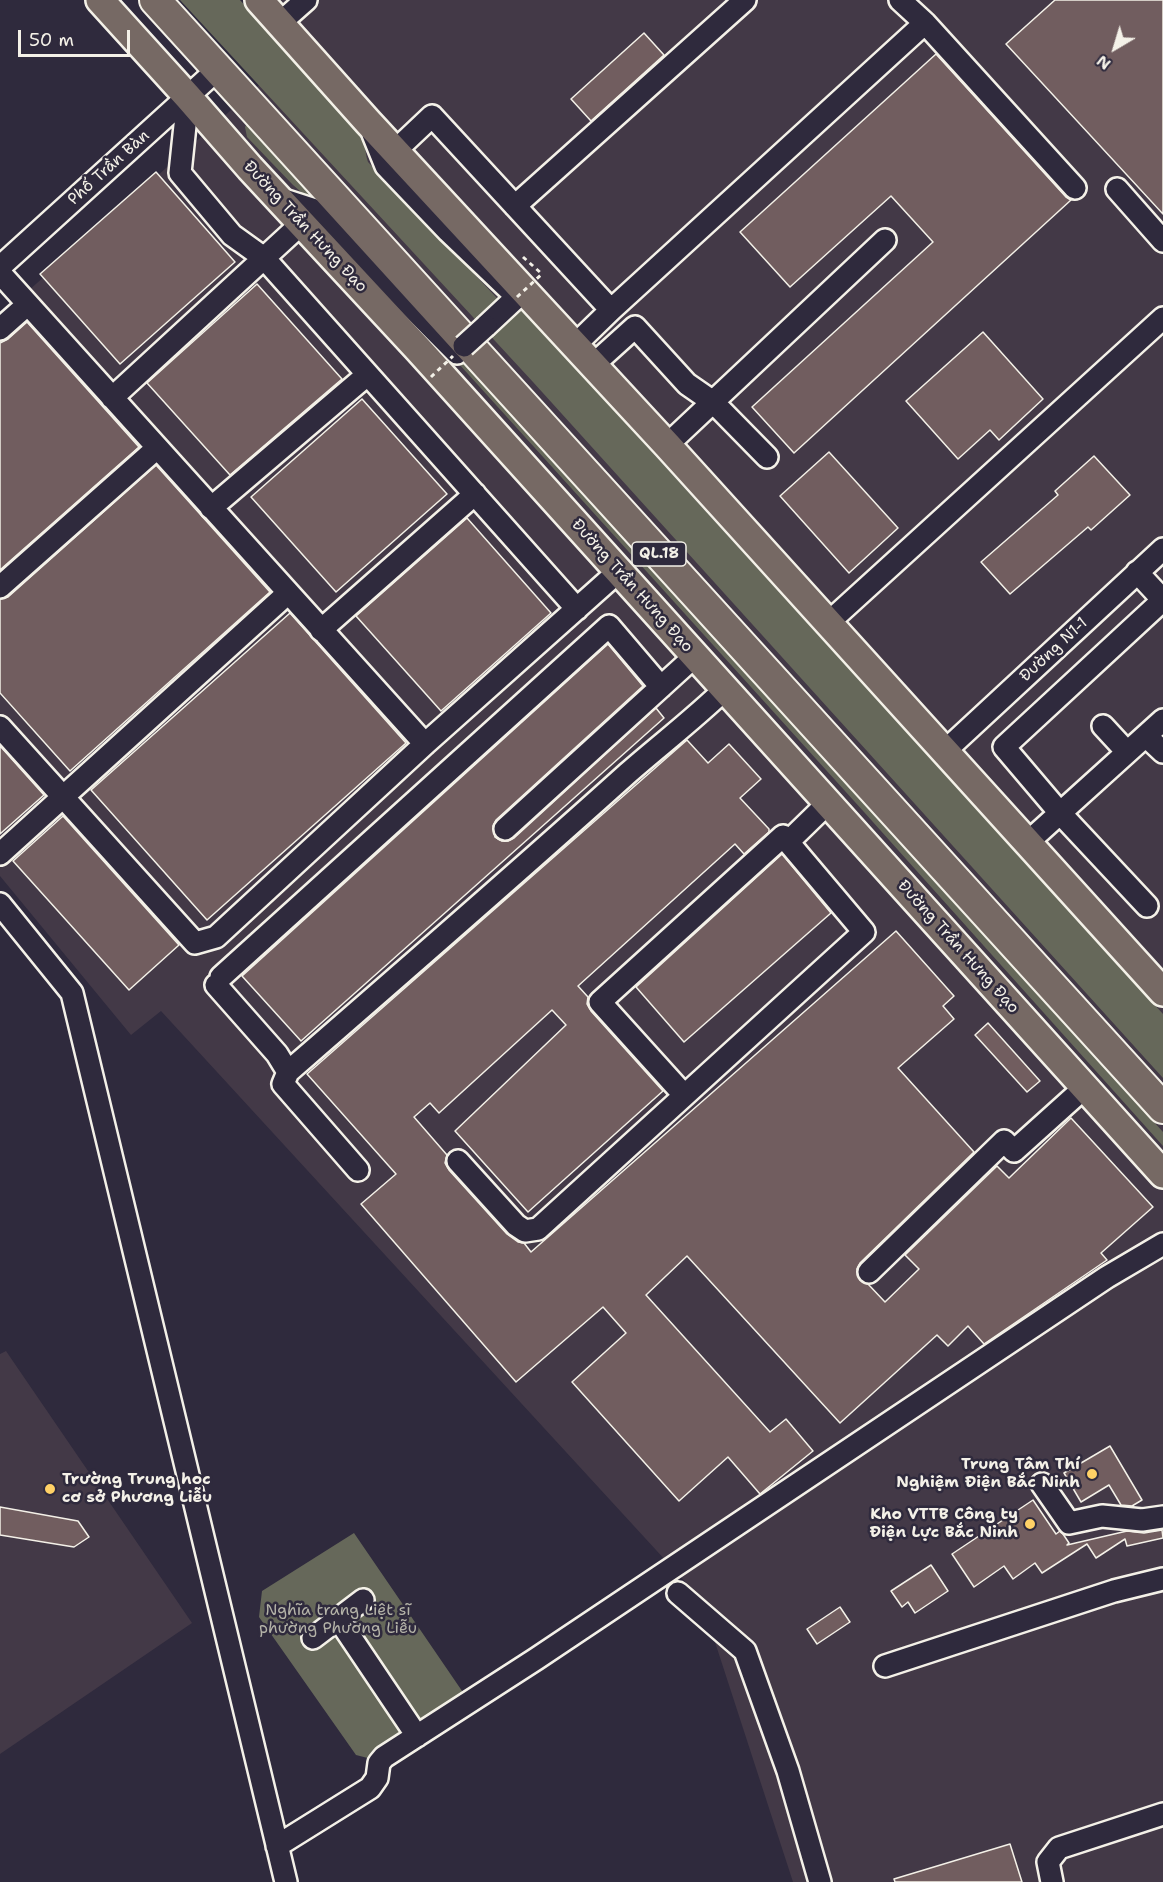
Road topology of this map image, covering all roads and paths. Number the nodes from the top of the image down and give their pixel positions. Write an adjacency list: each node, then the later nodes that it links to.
1 (100, 0): 10 (main road, Đường Trần Hưng Đạo)
2 (155, 0): 9 (highway, QL.18)
3 (259, 0): 7 (main road)
4 (306, 0): 7 (street)
5 (745, 0): 16 (street)
6 (900, 0): 8 (street)
7 (280, 23): 11 (main road)
8 (926, 23): 13 (street); 26 (street)
9 (218, 69): 10 (street, Phố Trần Bàn); 74 (highway, QL.18)
10 (188, 97): 15 (main road, Đường Trần Hưng Đạo); 20 (street); 21 (street, Phố Trần Bàn)
11 (368, 122): 12 (main road); 24 (street)
12 (395, 151): 16 (street); 29 (main road)
13 (1076, 188)
14 (1117, 189): 19 (street)
15 (278, 198): 17 (main road, Đường Trần Hưng Đạo); 30 (street)
16 (515, 206): 26 (street)
17 (301, 224): 20 (street); 42 (main road, Đường Trần Hưng Đạo)
18 (885, 240): 35 (street)
19 (1163, 241)
20 (264, 258): 32 (street); 34 (street)
21 (0, 267)
22 (0, 273): 25 (street)
23 (542, 274): 24 (path, bridge)
24 (517, 297): 30 (street, bridge)
25 (27, 305): 28 (street); 34 (street)
26 (611, 310): 29 (street)
27 (1163, 318): 48 (street)
28 (0, 329)
29 (575, 345): 31 (main road)
30 (457, 353): 33 (path, bridge)
31 (593, 365): 35 (street); 36 (main road)
32 (367, 375): 39 (street); 40 (street)
33 (431, 377)
34 (112, 398): 37 (street)
35 (713, 402): 36 (street); 38 (street)
36 (667, 445): 48 (main road)
37 (157, 448): 40 (street); 44 (street)
38 (767, 457)
39 (475, 494): 47 (street); 49 (street)
40 (211, 508): 45 (street)
41 (1163, 549): 43 (street, Đường N1-1)
42 (619, 571): 47 (street); 50 (main road, Đường Trần Hưng Đạo)
43 (1137, 572): 46 (street); 58 (street, Đường N1-1)
44 (0, 587)
45 (288, 593): 49 (street); 61 (street)
46 (1163, 600): 63 (street)
47 (577, 609): 57 (street)
48 (828, 623): 58 (main road)
49 (321, 630): 57 (street)
50 (695, 656): 51 (street); 52 (main road, Đường Trần Hưng Đạo)
51 (661, 687): 64 (street); 71 (street)
52 (724, 689): 62 (main road, Đường Trần Hưng Đạo); 71 (street)
53 (1163, 720): 56 (street)
54 (1102, 726): 60 (street)
55 (0, 727): 61 (street)
56 (1146, 736): 59 (street); 60 (street)
57 (425, 744): 61 (street)
58 (945, 751): 66 (main road)
59 (1163, 752)
60 (1127, 753): 63 (street)
61 (63, 797): 67 (street)
62 (828, 803): 65 (street); 72 (main road, Đường Trần Hưng Đạo)
63 (1060, 813): 66 (street); 69 (street)
64 (505, 829)
65 (788, 842): 73 (street); 73 (street)
66 (1027, 843): 70 (main road)
67 (0, 854)
68 (0, 904): 90 (street)
69 (1147, 906)
70 (1163, 993)
71 (288, 1072): 76 (street)
72 (1084, 1088): 77 (main road, Đường Trần Hưng Đạo); 79 (street)
73 (684, 1095): 75 (street)
74 (1163, 1108)
75 (458, 1161)
76 (358, 1170)
77 (1163, 1174)
78 (1163, 1244): 88 (street)
79 (869, 1272)
80 (1042, 1484): 81 (street)
81 (1163, 1517)
82 (1163, 1580): 87 (street)
83 (678, 1593): 92 (street)
84 (363, 1600): 85 (street)
85 (339, 1620): 86 (street); 88 (street)
86 (313, 1638)
87 (885, 1666)
88 (417, 1736): 90 (street)
89 (1163, 1814): 93 (street)
90 (277, 1846): 91 (street)
91 (286, 1882)
92 (820, 1882)
93 (1052, 1882)

